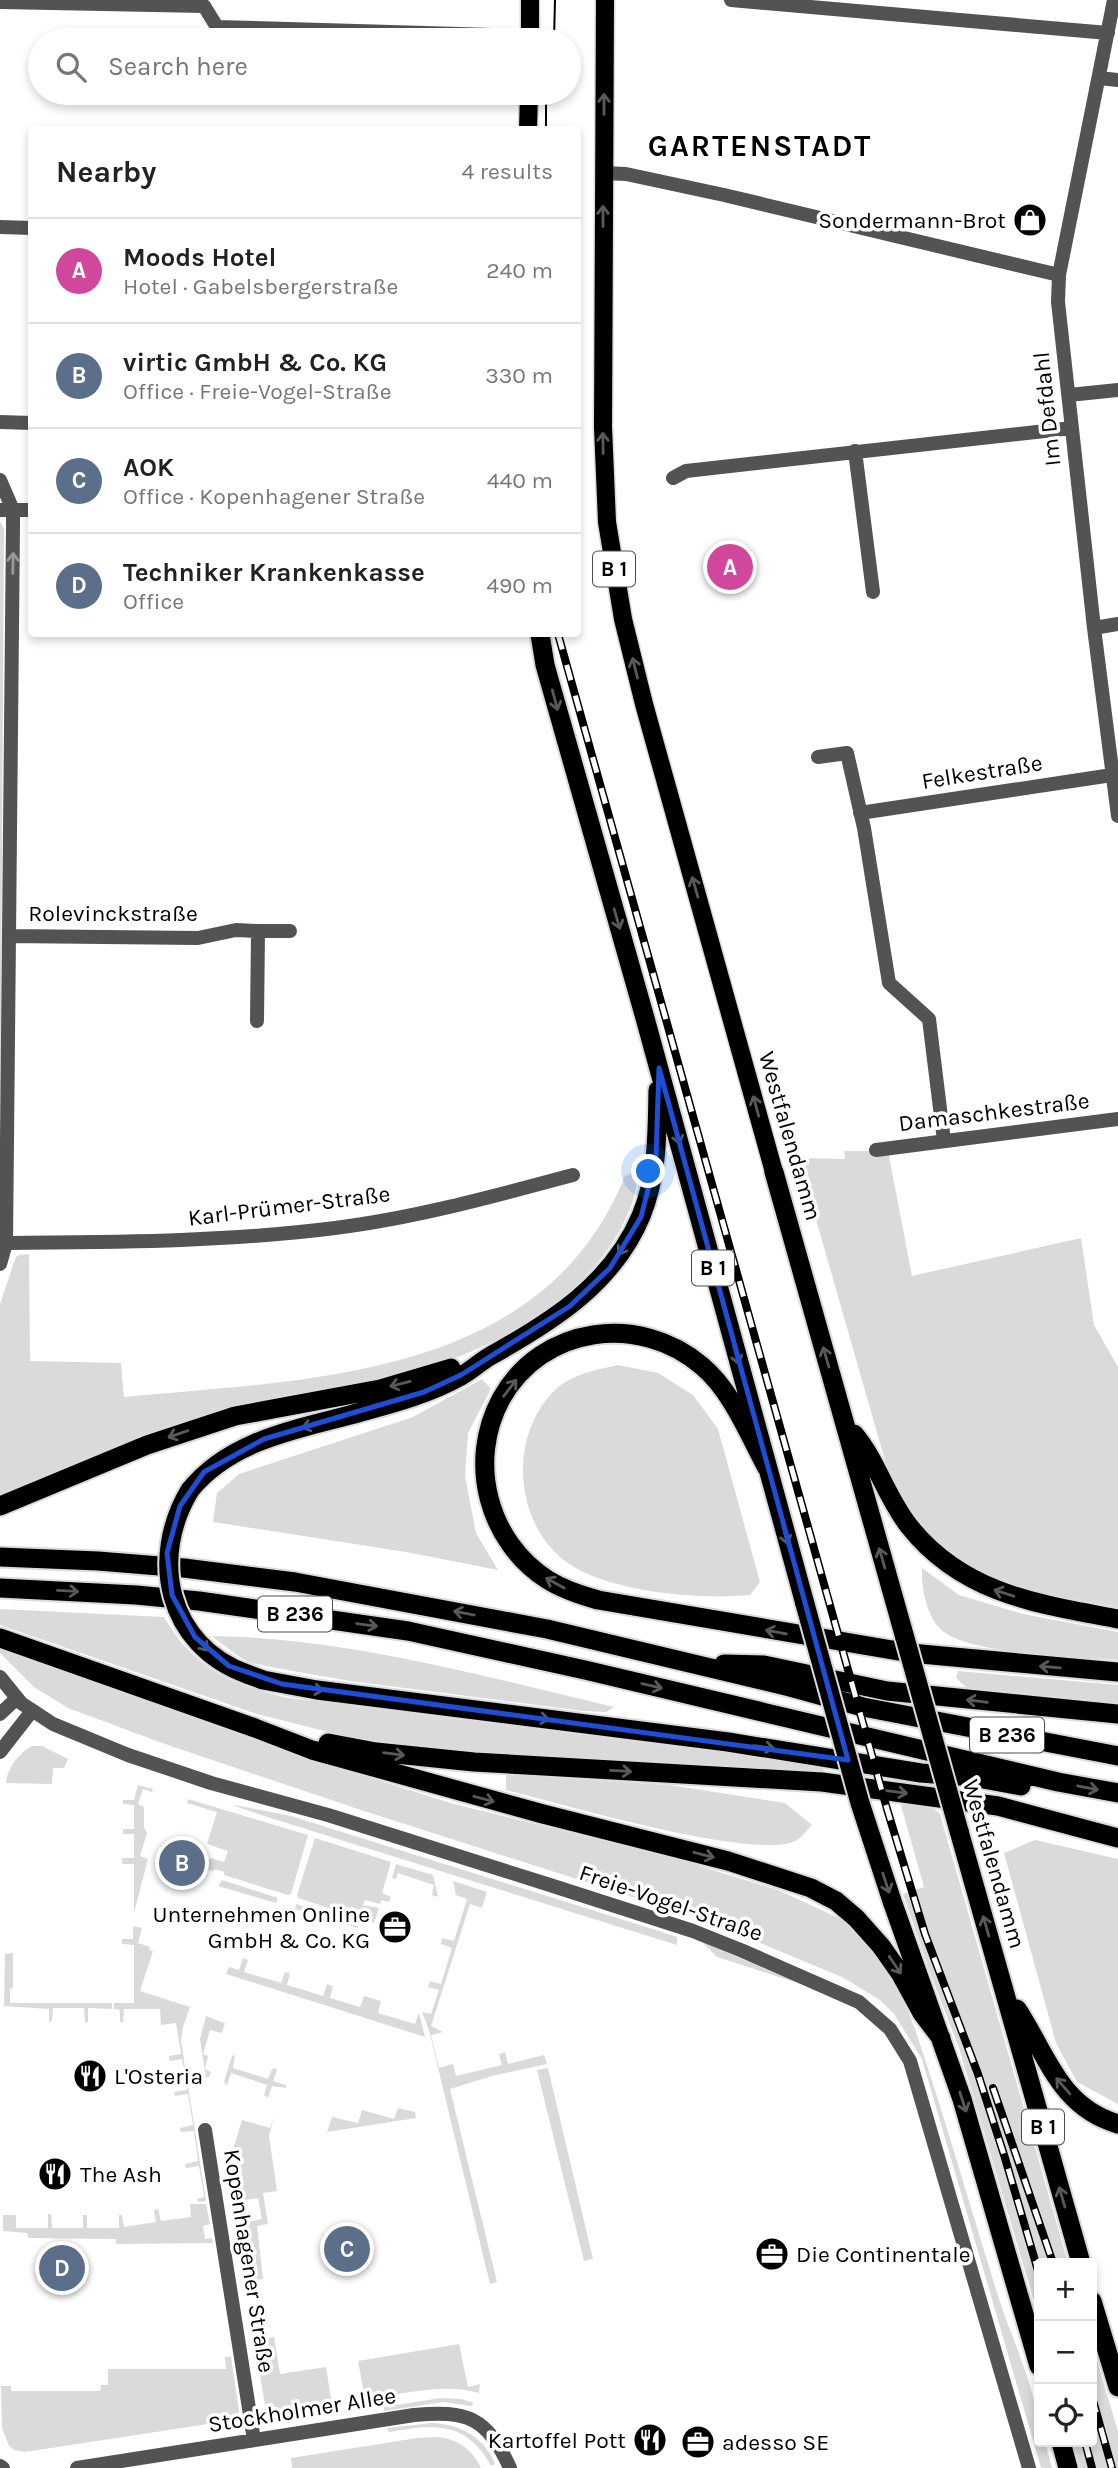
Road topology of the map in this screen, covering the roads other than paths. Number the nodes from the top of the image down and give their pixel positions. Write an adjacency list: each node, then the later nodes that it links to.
1 (530, 0): 7 (main road)
2 (605, 0): 13 (main road, Westfalendamm / B 1, one-way to 2)
3 (732, 0): 8 (street)
4 (1115, 0): 8 (street, Im Defdahl)
5 (0, 2): 6 (street)
6 (245, 28)
7 (530, 28)
8 (1108, 33): 9 (street, Im Defdahl)
9 (1099, 78): 10 (street); 16 (street, Im Defdahl)
10 (1118, 80)
11 (529, 105): 12 (main road)
12 (528, 126)
13 (603, 173): 16 (street); 43 (main road, Westfalendamm / B 1, one-way to 13)
14 (0, 227): 15 (street)
15 (28, 228)
16 (1059, 275): 18 (street, Im Defdahl)
17 (1118, 390): 18 (street)
18 (1069, 396): 21 (street, Im Defdahl)
19 (0, 422): 20 (street)
20 (28, 422)
21 (1072, 428): 22 (street); 29 (street, Im Defdahl)
22 (856, 451): 23 (street); 27 (street)
23 (673, 478)
24 (0, 480): 25 (street)
25 (6, 510): 26 (street); 37 (street, one-way to 25)
26 (28, 510)
27 (873, 592)
28 (1118, 624): 29 (street)
29 (1094, 628): 32 (street, Im Defdahl)
30 (540, 637): 39 (highway, B 1, one-way to 39)
31 (818, 757): 33 (street)
32 (1112, 775): 33 (street, Felkestraße); 34 (street, Im Defdahl)
33 (860, 813): 41 (street)
34 (1118, 816)
35 (258, 931): 36 (street, Rolevinckstraße); 37 (street, Rolevinckstraße); 38 (street)
36 (290, 931)
37 (9, 936): 45 (street)
38 (257, 1021)
39 (659, 1068): 47 (highway, one-way to 47); 49 (highway, B 1, one-way to 49)
40 (1118, 1119): 41 (street, Damaschkestraße)
41 (944, 1141): 42 (street, Damaschkestraße)
42 (876, 1150)
43 (774, 1172): 48 (highway, Westfalendamm / B 1, one-way to 43)
44 (573, 1175): 45 (street, Karl-Prümer-Straße)
45 (6, 1243): 46 (street)
46 (0, 1264)
47 (489, 1356): 50 (highway, one-way to 50); 65 (highway, one-way to 65, bridge)
48 (845, 1422): 53 (highway, one-way to 48); 68 (highway, Westfalendamm / B 1, one-way to 48, bridge)
49 (767, 1468): 56 (highway, one-way to 49); 69 (highway, B 1, one-way to 69, bridge)
50 (0, 1506)
51 (0, 1557): 55 (highway, B 236, one-way to 51)
52 (0, 1588): 65 (highway, B 236, one-way to 65)
53 (1118, 1619)
54 (0, 1637): 62 (highway)
55 (698, 1665): 61 (highway, one-way to 55); 64 (highway, B 236)
56 (1118, 1672)
57 (0, 1677): 58 (street, Freie-Vogel-Straße)
58 (17, 1698): 59 (street, Freie-Vogel-Straße); 60 (street)
59 (32, 1711): 63 (street); 80 (street, Freie-Vogel-Straße)
60 (0, 1714)
61 (1118, 1714)
62 (255, 1728): 67 (highway, one-way to 67); 69 (highway, one-way to 69)
63 (0, 1752)
64 (1118, 1756)
65 (1058, 1782): 66 (highway, B 236, one-way to 66)
66 (1118, 1793)
67 (1118, 1838)
68 (1005, 1991): 70 (highway, one-way to 68); 72 (highway, Westfalendamm / B 1, one-way to 68)
69 (941, 2038): 74 (highway, B 1, one-way to 74)
70 (1118, 2124)
71 (205, 2130): 76 (street, Kopenhagener Straße)
72 (1079, 2258)
73 (1097, 2318): 75 (highway)
74 (1034, 2348)
75 (1118, 2387)
76 (254, 2440): 78 (street, Stockholmer Allee); 79 (street, Stockholmer Allee)
77 (1062, 2447): 81 (highway)
78 (77, 2468)
79 (510, 2468)
80 (1029, 2468)
81 (1068, 2468)

